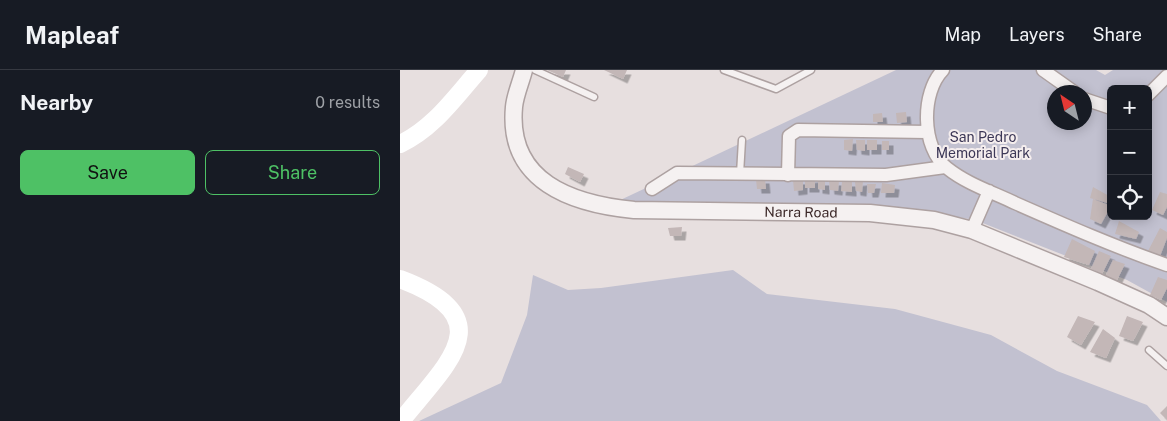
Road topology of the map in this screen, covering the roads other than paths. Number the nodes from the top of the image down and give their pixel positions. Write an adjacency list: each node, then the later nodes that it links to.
1 (479, 70): 16 (main road)
2 (524, 70): 22 (street, Narra Road)
3 (535, 70): 11 (lane)
4 (724, 70): 5 (lane)
5 (811, 70)
6 (944, 70): 14 (street)
7 (1043, 70): 9 (street)
8 (1167, 76): 10 (street)
9 (1064, 85)
10 (1152, 91)
11 (594, 97)
12 (1092, 102): 13 (street)
13 (1107, 107)
14 (927, 132): 17 (street); 19 (street)
15 (742, 140): 18 (lane)
16 (400, 144)
17 (945, 167): 19 (street); 21 (street)
18 (740, 174): 19 (street); 20 (street)
19 (788, 175)
20 (652, 189)
21 (989, 191): 22 (street); 23 (street)
22 (972, 230): 25 (street, Narra Road)
23 (1167, 265)
24 (400, 279): 28 (main road)
25 (1167, 317)
26 (1149, 350): 27 (lane)
27 (1167, 366)
28 (401, 421)

